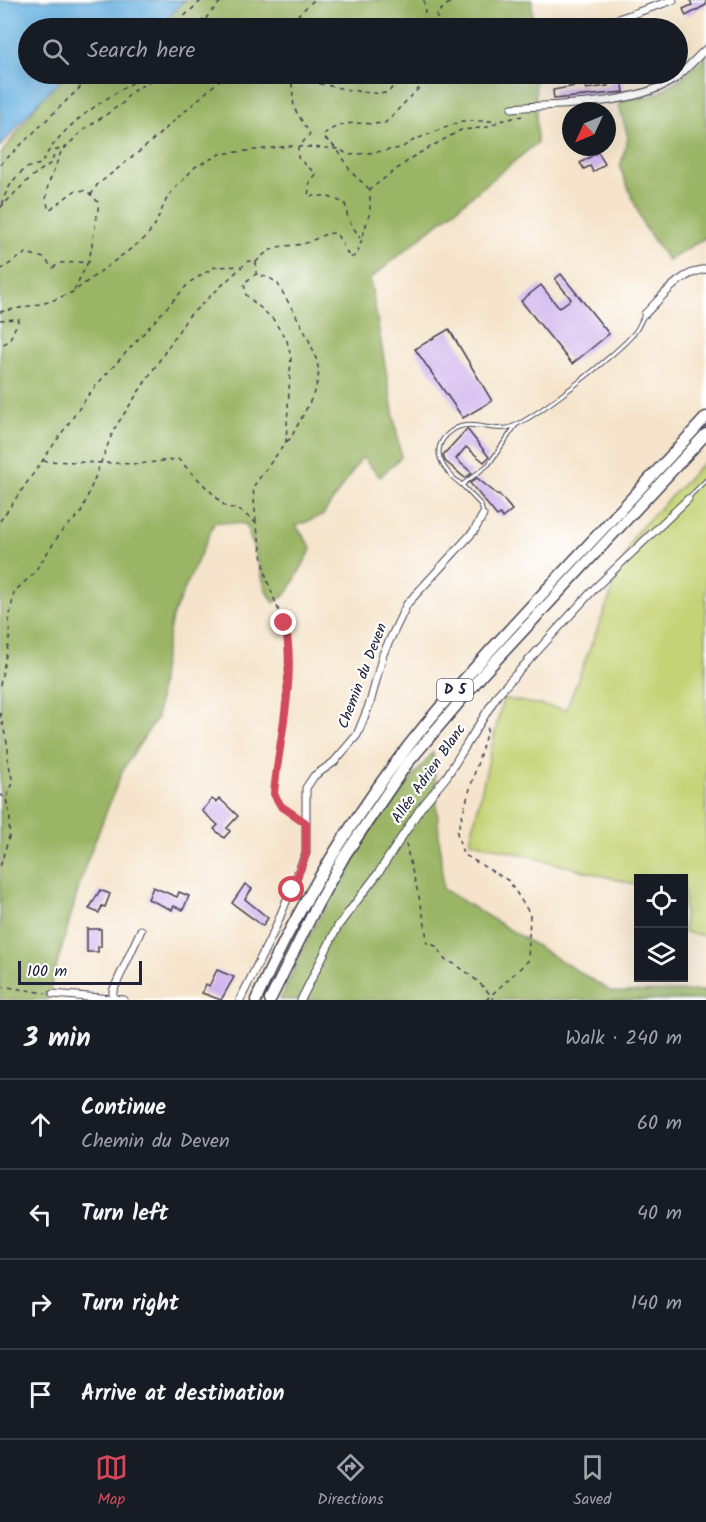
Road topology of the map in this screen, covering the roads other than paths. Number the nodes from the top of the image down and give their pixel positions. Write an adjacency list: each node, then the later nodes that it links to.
1 (672, 0): 2 (street)
2 (621, 18)
3 (706, 49): 4 (street)
4 (688, 66)
5 (664, 84): 6 (street)
6 (512, 108)
7 (706, 269): 8 (street)
8 (645, 314): 10 (lane)
9 (706, 417): 21 (main road, D 5)
10 (516, 425): 13 (lane); 13 (lane)
11 (706, 434): 22 (main road, D 5)
12 (706, 480): 14 (lane, Allée Adrien Blanc)
13 (462, 485): 15 (lane)
14 (688, 499): 23 (street, Allée Adrien Blanc)
15 (483, 514): 20 (street, Chemin du Deven)
16 (141, 930): 18 (street)
17 (53, 994): 18 (street)
18 (113, 999): 19 (street)
19 (124, 1000)
20 (240, 1000)
21 (256, 1000)
22 (270, 1000)
23 (301, 1000)

